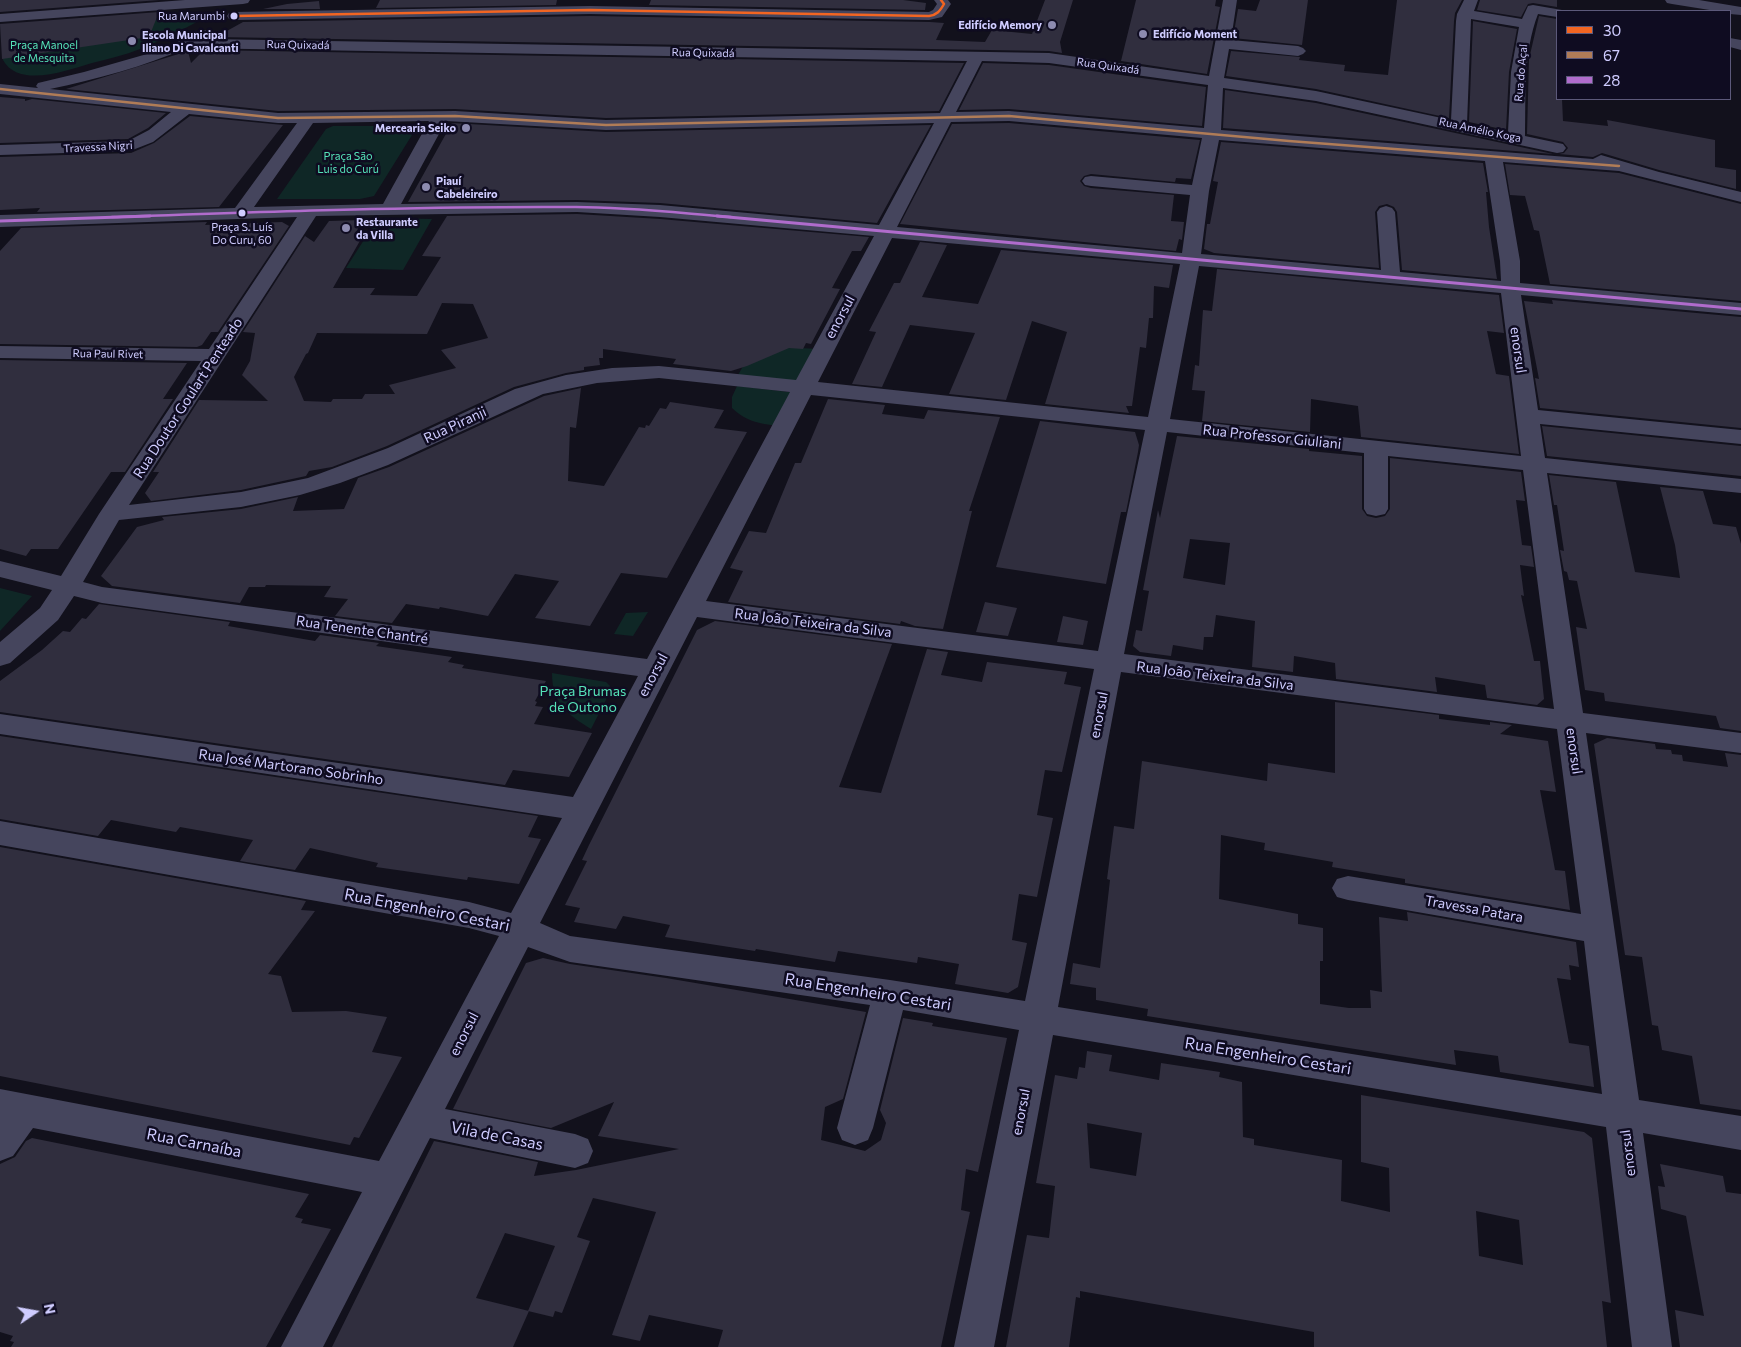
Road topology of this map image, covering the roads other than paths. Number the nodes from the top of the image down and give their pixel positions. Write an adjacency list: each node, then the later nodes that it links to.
1 (243, 0): 6 (street)
2 (941, 0): 7 (street)
3 (1230, 0): 17 (street, enorsul)
4 (1672, 0): 9 (street)
5 (285, 1): 12 (street)
6 (219, 3): 11 (street); 12 (street)
7 (573, 5): 12 (street); 18 (street)
8 (1466, 5): 14 (street); 29 (street)
9 (1741, 11)
10 (1556, 13): 14 (street, Rua do Açal)
11 (41, 16): 13 (street); 15 (street)
12 (234, 16): 16 (street)
13 (0, 18)
14 (1525, 24): 31 (street, Rua do Açal)
15 (0, 30)
16 (189, 43): 18 (street, Rua Quixadá); 21 (street)
17 (1222, 44): 19 (street); 22 (street, enorsul)
18 (550, 50): 20 (street, Rua Quixadá)
19 (1298, 51)
20 (977, 57): 22 (street, Rua Quixadá); 28 (street, enorsul)
21 (88, 76): 23 (street); 24 (street)
22 (1216, 81): 29 (street, Rua Amélio Koga); 30 (street, enorsul)
23 (0, 89): 24 (street)
24 (93, 99): 25 (street)
25 (184, 109): 27 (street); 32 (street, Travessa Nigri)
26 (440, 116): 27 (street); 28 (street); 38 (street)
27 (309, 117): 41 (street)
28 (946, 117): 30 (street); 43 (street, enorsul)
29 (1459, 126): 31 (street, Rua Amélio Koga)
30 (1212, 134): 33 (street); 36 (street, enorsul)
31 (1516, 138): 34 (street, Rua Amélio Koga)
32 (0, 150)
33 (1493, 156): 34 (street); 47 (street, enorsul)
34 (1619, 166): 37 (street, Rua Amélio Koga)
35 (1091, 181): 36 (street)
36 (1200, 191): 45 (street, enorsul)
37 (1741, 197)
38 (390, 210): 39 (street); 43 (street)
39 (310, 211): 41 (street); 50 (street, Rua Doutor Goulart Penteado)
40 (1386, 212): 46 (street)
41 (240, 214): 42 (street)
42 (8, 221): 44 (street)
43 (886, 230): 45 (street); 51 (street, enorsul)
44 (0, 236)
45 (1192, 258): 46 (street); 53 (street, enorsul)
46 (1391, 276): 47 (street)
47 (1511, 287): 48 (street); 52 (street, enorsul)
48 (1741, 309)
49 (0, 352): 50 (street, Rua Paul Rivet)
50 (216, 355): 59 (street, Rua Doutor Goulart Penteado)
51 (803, 388): 53 (street, Rua Professor Giuliani); 59 (street, Rua Piranji); 62 (street, enorsul)
52 (1527, 416): 54 (street); 56 (street, enorsul)
53 (1158, 425): 55 (street, Rua Professor Giuliani); 64 (street, enorsul)
54 (1741, 437)
55 (1376, 448): 56 (street, Rua Professor Giuliani); 58 (street)
56 (1534, 465): 57 (street, Rua Professor Giuliani); 66 (street, enorsul)
57 (1741, 486)
58 (1376, 509)
59 (111, 514): 61 (street, Rua Doutor Goulart Penteado)
60 (0, 568): 61 (street, Rua Tenente Chantré)
61 (68, 586): 63 (street, Rua Doutor Goulart Penteado); 65 (street, Rua Tenente Chantré)
62 (688, 607): 64 (street, Rua João Teixeira da Silva); 65 (street, enorsul)
63 (0, 657)
64 (1109, 662): 66 (street, Rua João Teixeira da Silva); 75 (street, enorsul)
65 (656, 669): 69 (street, enorsul)
66 (1569, 722): 68 (street, Rua João Teixeira da Silva); 73 (street, enorsul)
67 (0, 724): 69 (street, Rua José Martorano Sobrinho)
68 (1741, 743)
69 (582, 810): 72 (street, enorsul)
70 (0, 833): 72 (street, Rua Engenheiro Cestari)
71 (1348, 888): 73 (street, Travessa Patara)
72 (519, 928): 74 (street, Rua Engenheiro Cestari); 78 (street, enorsul)
73 (1599, 930): 77 (street, enorsul)
74 (890, 994): 75 (street, Rua Engenheiro Cestari); 79 (street)
75 (1039, 1019): 77 (street, Rua Engenheiro Cestari); 85 (street, enorsul)
76 (13, 1107): 81 (street); 83 (street, Rua Carnaíba)
77 (1624, 1114): 80 (street, Rua Engenheiro Cestari); 86 (street, enorsul)
78 (420, 1120): 82 (street, Vila de Casas); 83 (street, enorsul)
79 (855, 1128)
80 (1741, 1133)
81 (0, 1144)
82 (575, 1151)
83 (388, 1180): 84 (street, enorsul)
84 (301, 1347)
85 (974, 1347)
86 (1652, 1347)

